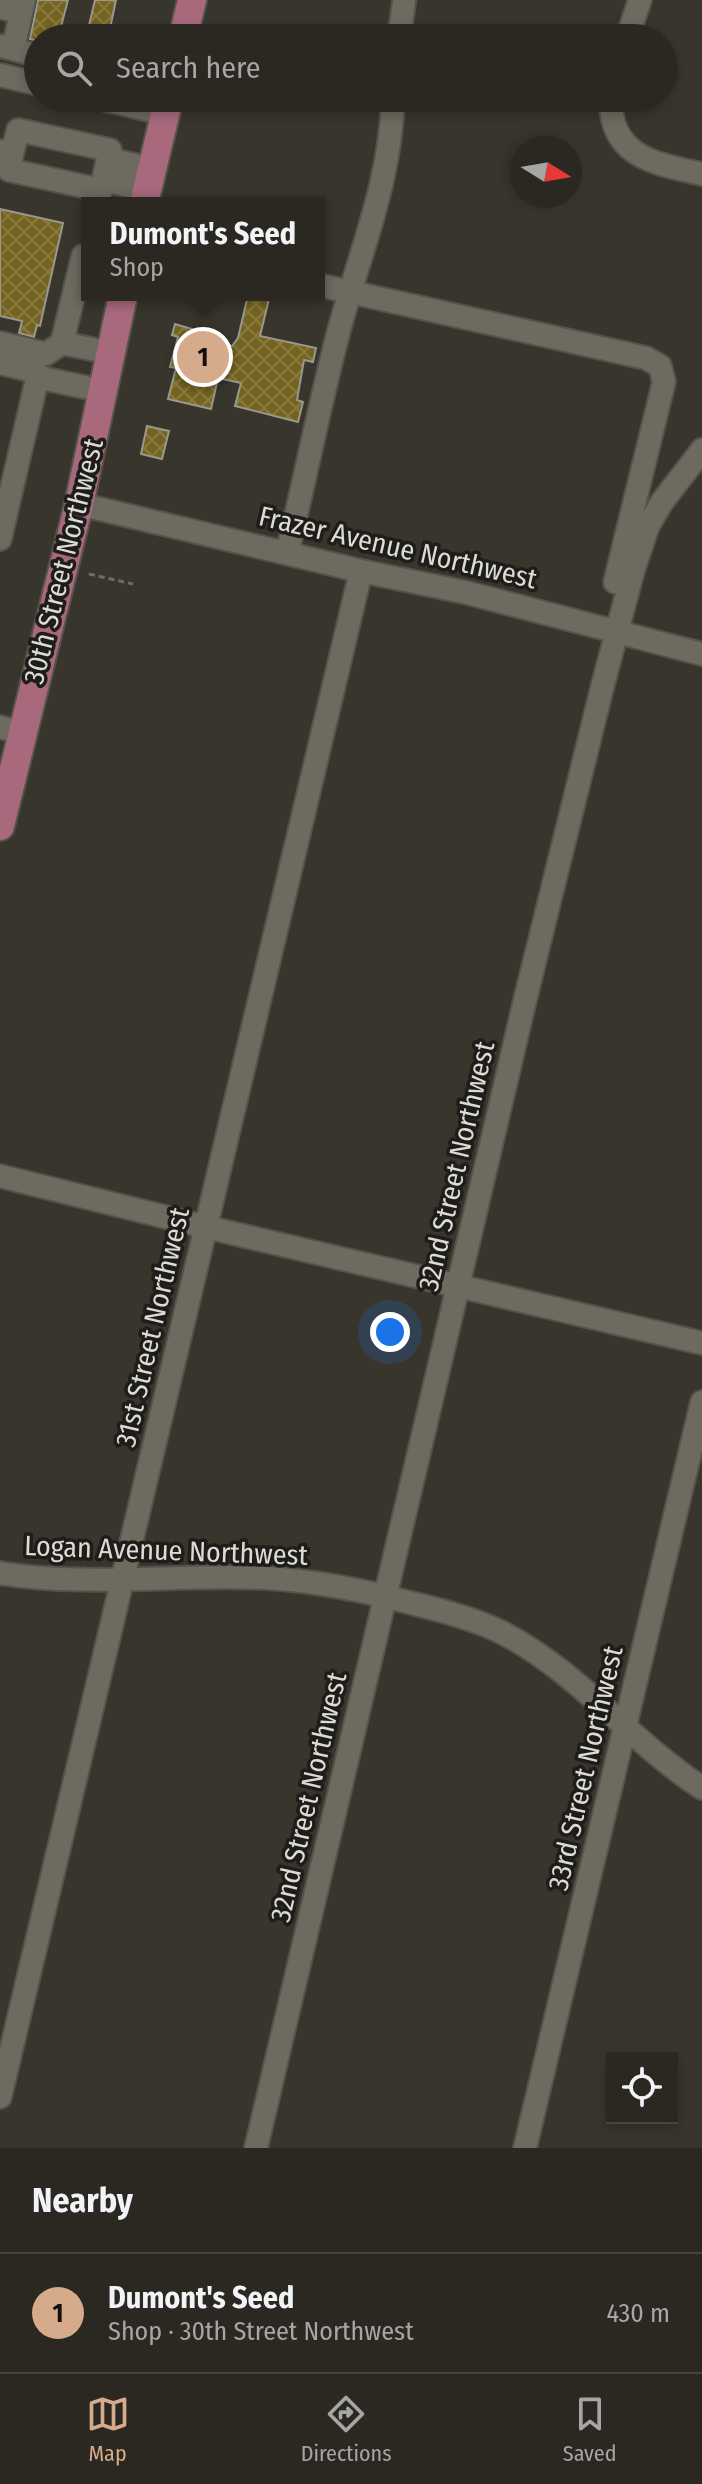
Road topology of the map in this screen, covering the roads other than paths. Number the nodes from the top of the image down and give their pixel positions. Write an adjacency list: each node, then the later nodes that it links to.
1 (192, 0): 5 (main road)
2 (640, 0): 7 (street)
3 (401, 1): 6 (street)
4 (15, 7): 8 (street)
5 (186, 24)
6 (400, 24)
7 (632, 24)
8 (6, 47)
9 (0, 75): 10 (street)
10 (24, 81)
11 (166, 112): 17 (main road)
12 (392, 112): 20 (street)
13 (612, 112): 16 (street)
14 (6, 153): 15 (street); 15 (street)
15 (106, 170): 17 (street)
16 (702, 174)
17 (148, 187)
18 (81, 264): 23 (street)
19 (325, 287): 20 (street)
20 (350, 293): 32 (street); 34 (street)
21 (122, 301): 24 (main road, 30th Street Northwest)
22 (0, 343): 23 (street)
23 (62, 343): 24 (street)
24 (111, 353): 27 (main road, 30th Street Northwest)
25 (0, 363): 26 (street)
26 (38, 375): 27 (street); 29 (street)
27 (103, 391): 30 (main road, 30th Street Northwest)
28 (702, 450): 34 (street, 32nd Street Northwest)
29 (8, 470): 31 (street)
30 (79, 504): 32 (street, Frazer Avenue Northwest); 36 (main road, 30th Street Northwest)
31 (0, 539)
32 (287, 553): 33 (street, Frazer Avenue Northwest)
33 (361, 571): 34 (street, Frazer Avenue Northwest); 39 (street, 31st Street Northwest)
34 (610, 630): 35 (street, Frazer Avenue Northwest); 40 (street, 32nd Street Northwest)
35 (702, 654)
36 (11, 730): 37 (main road, 30th Street Northwest)
37 (0, 826)
38 (0, 1176): 39 (street)
39 (206, 1227): 40 (street); 44 (street, 31st Street Northwest)
40 (459, 1286): 41 (street); 45 (street, 32nd Street Northwest)
41 (702, 1343)
42 (702, 1402): 46 (street, 33rd Street Northwest)
43 (0, 1573): 44 (street, Logan Avenue Northwest)
44 (123, 1579): 45 (street, Logan Avenue Northwest); 48 (street, 31st Street Northwest)
45 (386, 1596): 46 (street, Logan Avenue Northwest); 49 (street, 32nd Street Northwest)
46 (626, 1726): 47 (street, Logan Avenue Northwest); 50 (street, 33rd Street Northwest)
47 (702, 1788)
48 (0, 2097)
49 (256, 2148)
50 (525, 2148)

